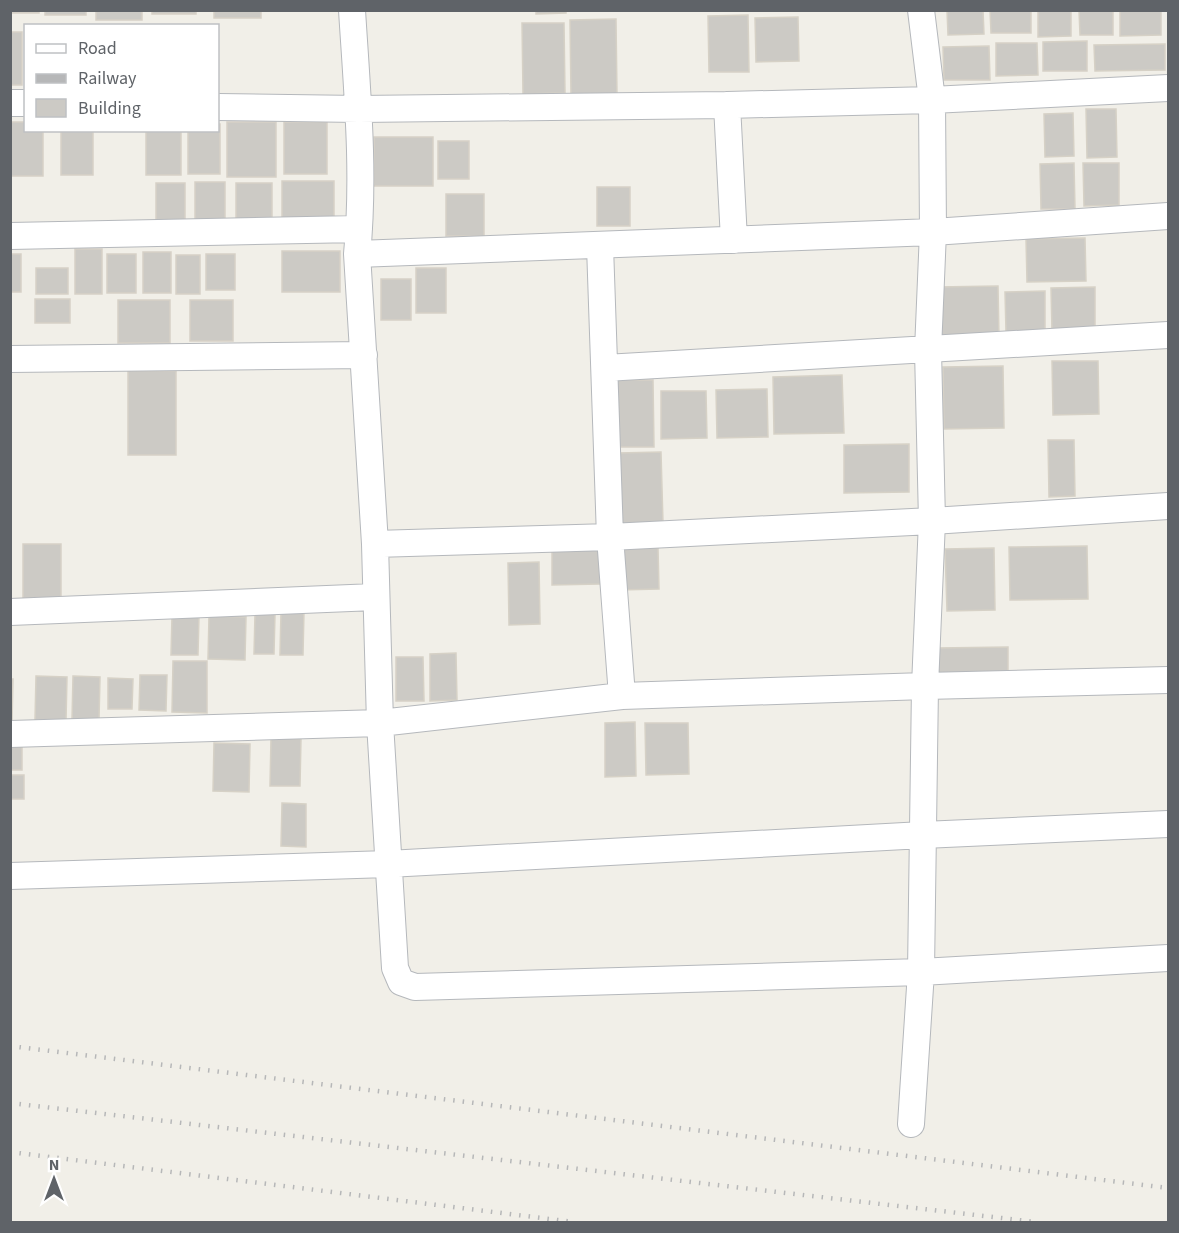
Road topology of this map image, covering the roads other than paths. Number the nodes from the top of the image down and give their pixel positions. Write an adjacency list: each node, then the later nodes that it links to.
1 (352, 10): 7 (street)
2 (921, 10): 4 (street)
3 (1168, 88): 4 (street)
4 (932, 100): 5 (street); 9 (street)
5 (727, 105): 7 (street); 11 (street)
6 (219, 107): 7 (street)
7 (358, 109): 12 (street)
8 (1168, 216): 9 (street)
9 (933, 232): 11 (street); 15 (street)
10 (10, 236): 12 (street)
11 (734, 240): 13 (street)
12 (358, 241): 13 (street); 16 (street)
13 (600, 246): 18 (street)
14 (1168, 335): 15 (street)
15 (928, 350): 18 (street); 20 (street)
16 (364, 355): 17 (street); 22 (street)
17 (10, 359)
18 (605, 368): 21 (street)
19 (1168, 506): 20 (street)
20 (932, 521): 21 (street); 26 (street)
21 (610, 537): 22 (street); 27 (street)
22 (375, 544): 23 (street)
23 (375, 597): 24 (street); 28 (street)
24 (10, 612)
25 (1168, 680): 26 (street)
26 (925, 686): 27 (street); 31 (street)
27 (622, 696): 28 (street)
28 (380, 723): 29 (street); 32 (street)
29 (10, 734)
30 (1168, 824): 31 (street)
31 (923, 835): 32 (street); 35 (street)
32 (388, 864): 33 (street); 35 (street)
33 (10, 876)
34 (1168, 958): 35 (street)
35 (921, 972): 36 (street)
36 (911, 1124)

